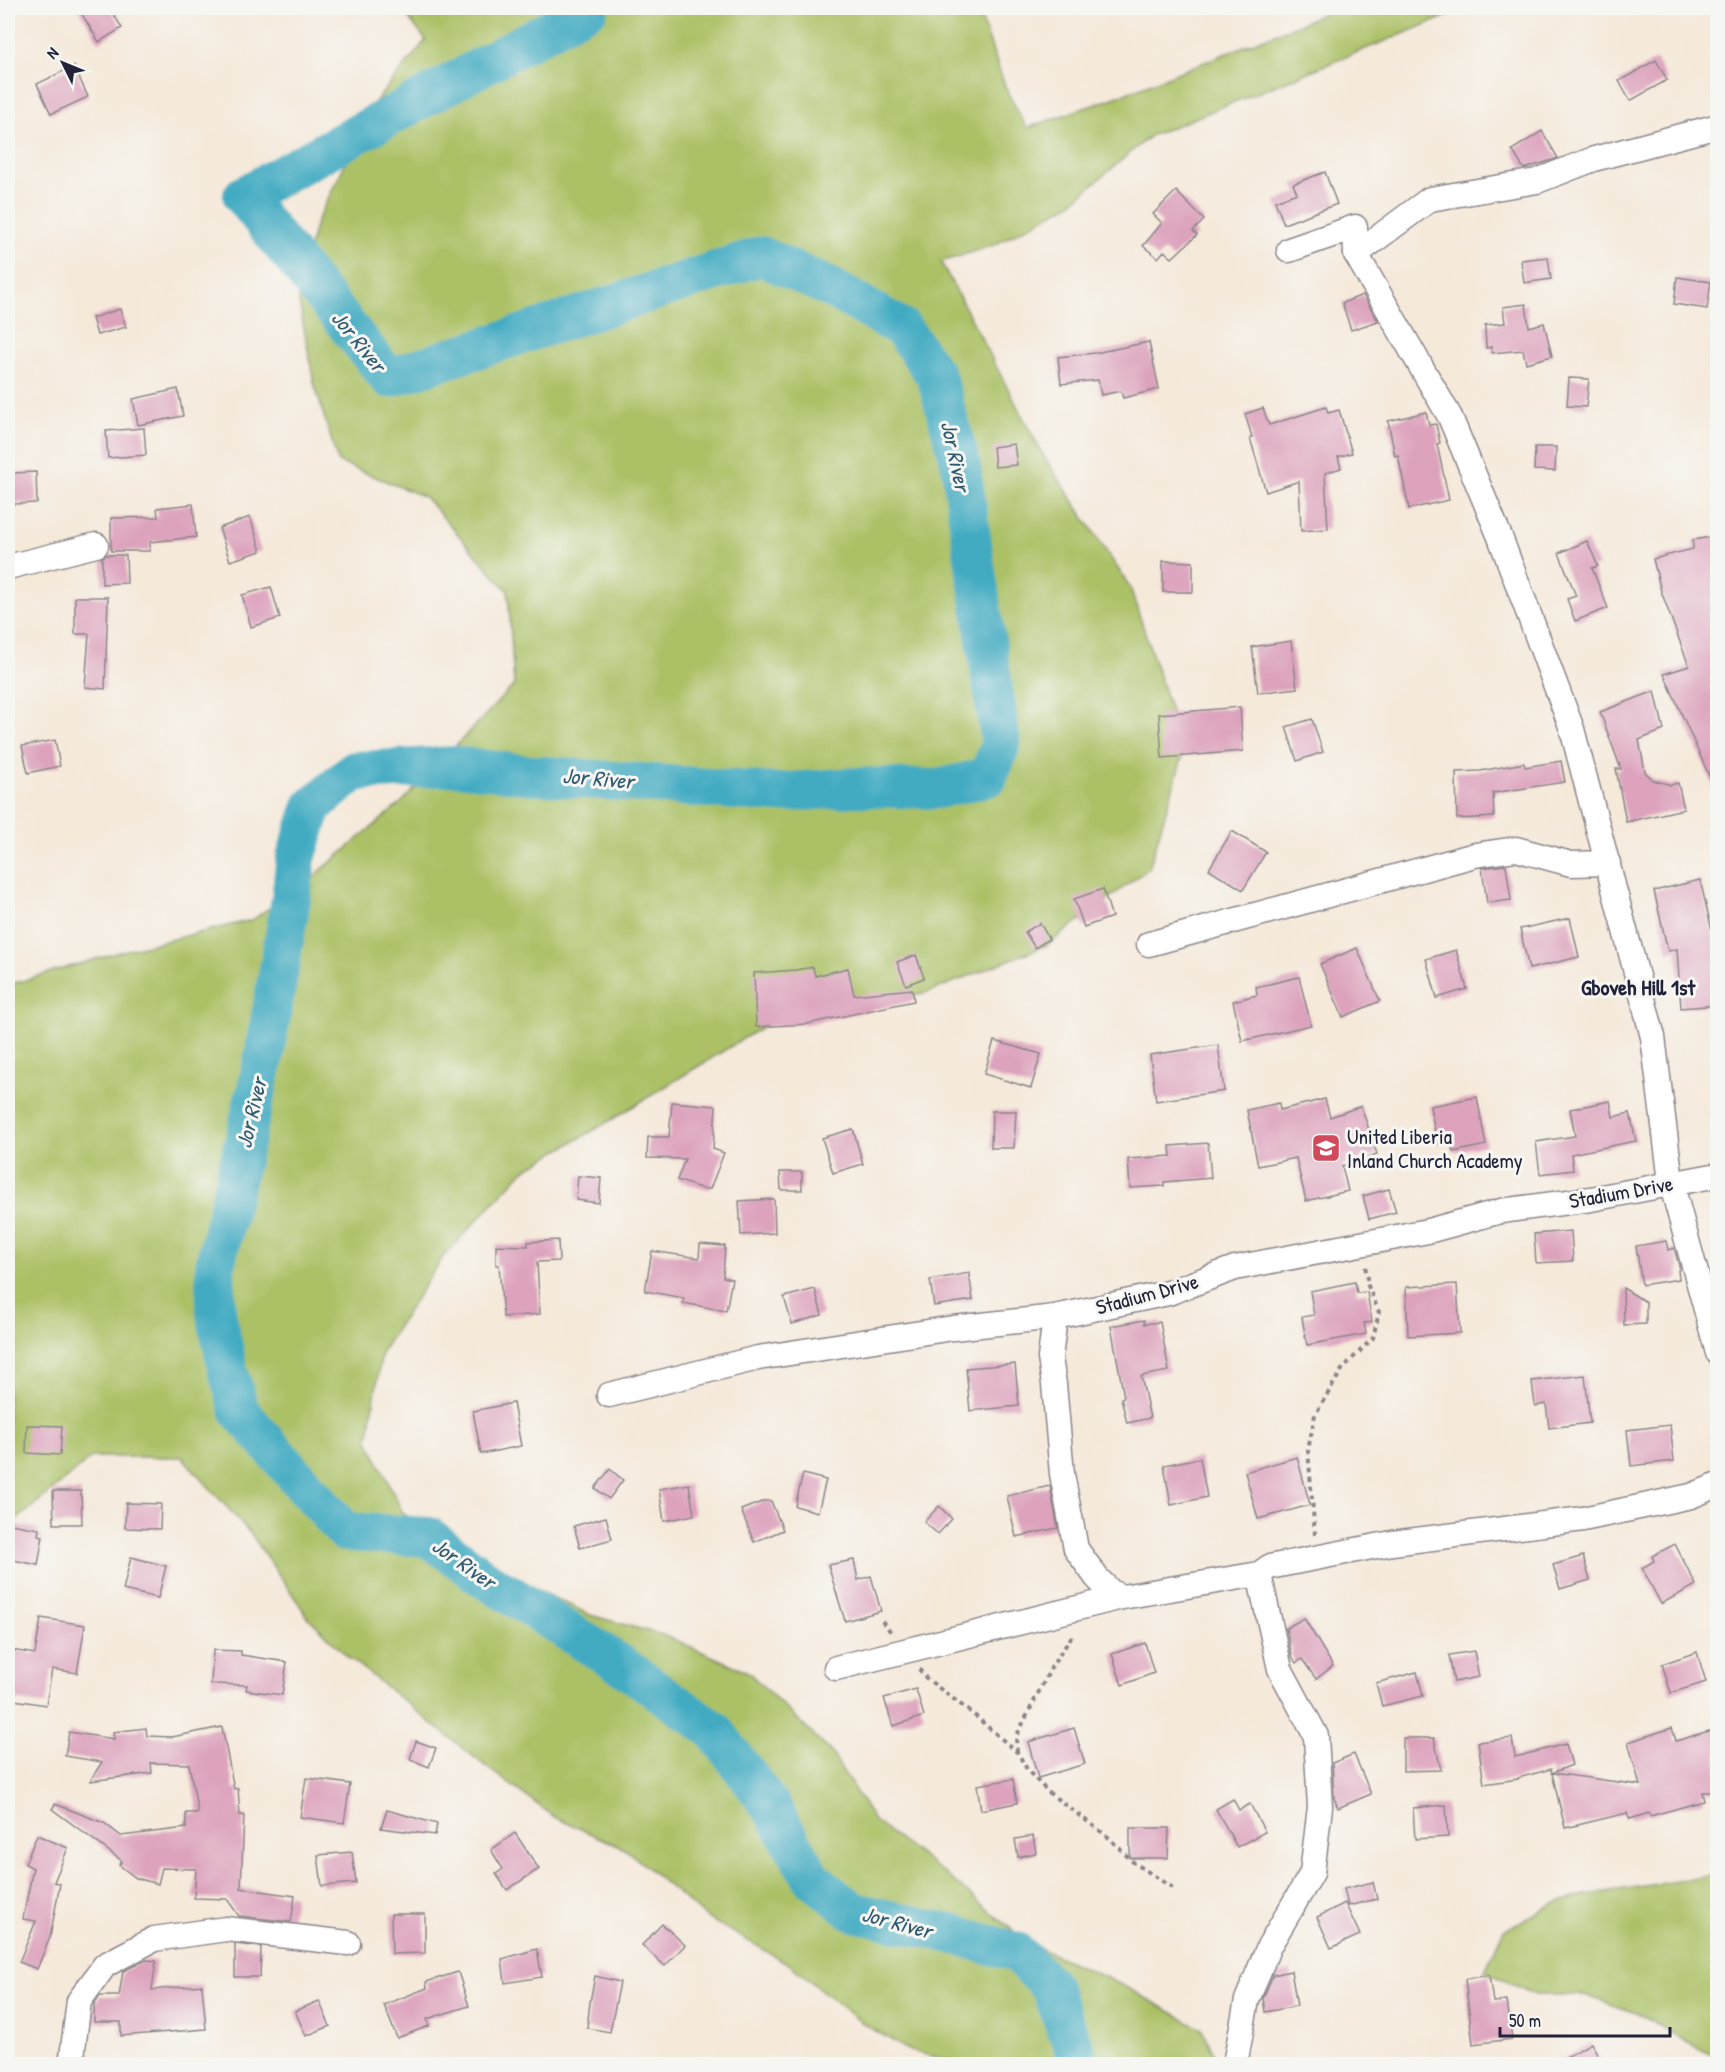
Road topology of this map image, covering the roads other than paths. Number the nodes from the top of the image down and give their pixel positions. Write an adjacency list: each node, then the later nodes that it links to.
1 (1718, 126): 3 (street)
2 (1289, 250): 3 (street)
3 (1356, 254): 6 (street)
4 (96, 545): 5 (street)
5 (8, 567)
6 (1608, 862): 7 (street); 9 (street)
7 (1149, 944)
8 (1718, 1174): 9 (street, Stadium Drive)
9 (1671, 1182): 10 (street, Stadium Drive); 11 (street)
10 (1055, 1317): 12 (street, Stadium Drive); 15 (street)
11 (1718, 1353)
12 (609, 1395)
13 (1718, 1485): 14 (street)
14 (1259, 1574): 15 (street); 19 (street)
15 (1122, 1597): 16 (street)
16 (837, 1668)
17 (348, 1943): 18 (street)
18 (70, 2064)
19 (1235, 2064)

